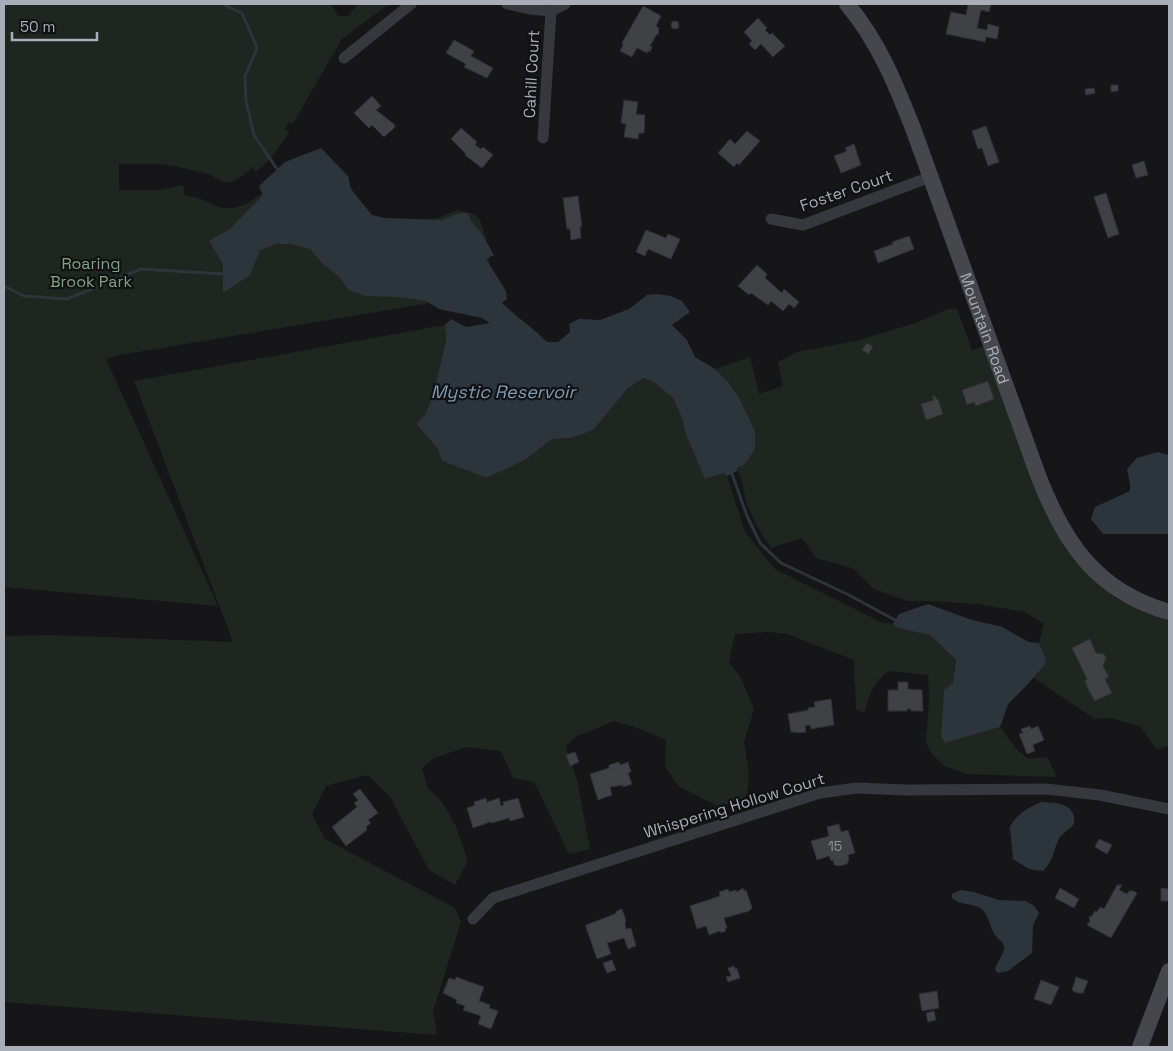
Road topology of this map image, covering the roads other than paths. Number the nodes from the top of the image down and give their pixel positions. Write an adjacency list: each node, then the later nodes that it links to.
1 (411, 4): 6 (street)
2 (507, 4): 5 (street)
3 (565, 4): 5 (street)
4 (847, 4): 8 (main road, Mountain Road)
5 (551, 11): 7 (street, Cahill Court)
6 (344, 58)
7 (543, 138)
8 (930, 177): 9 (street, Foster Court); 10 (main road, Mountain Road)
9 (772, 219)
10 (1169, 612)
11 (1169, 809): 12 (street, Whispering Hollow Court)
12 (473, 919)
13 (1169, 971): 14 (main road)
14 (1140, 1047)

